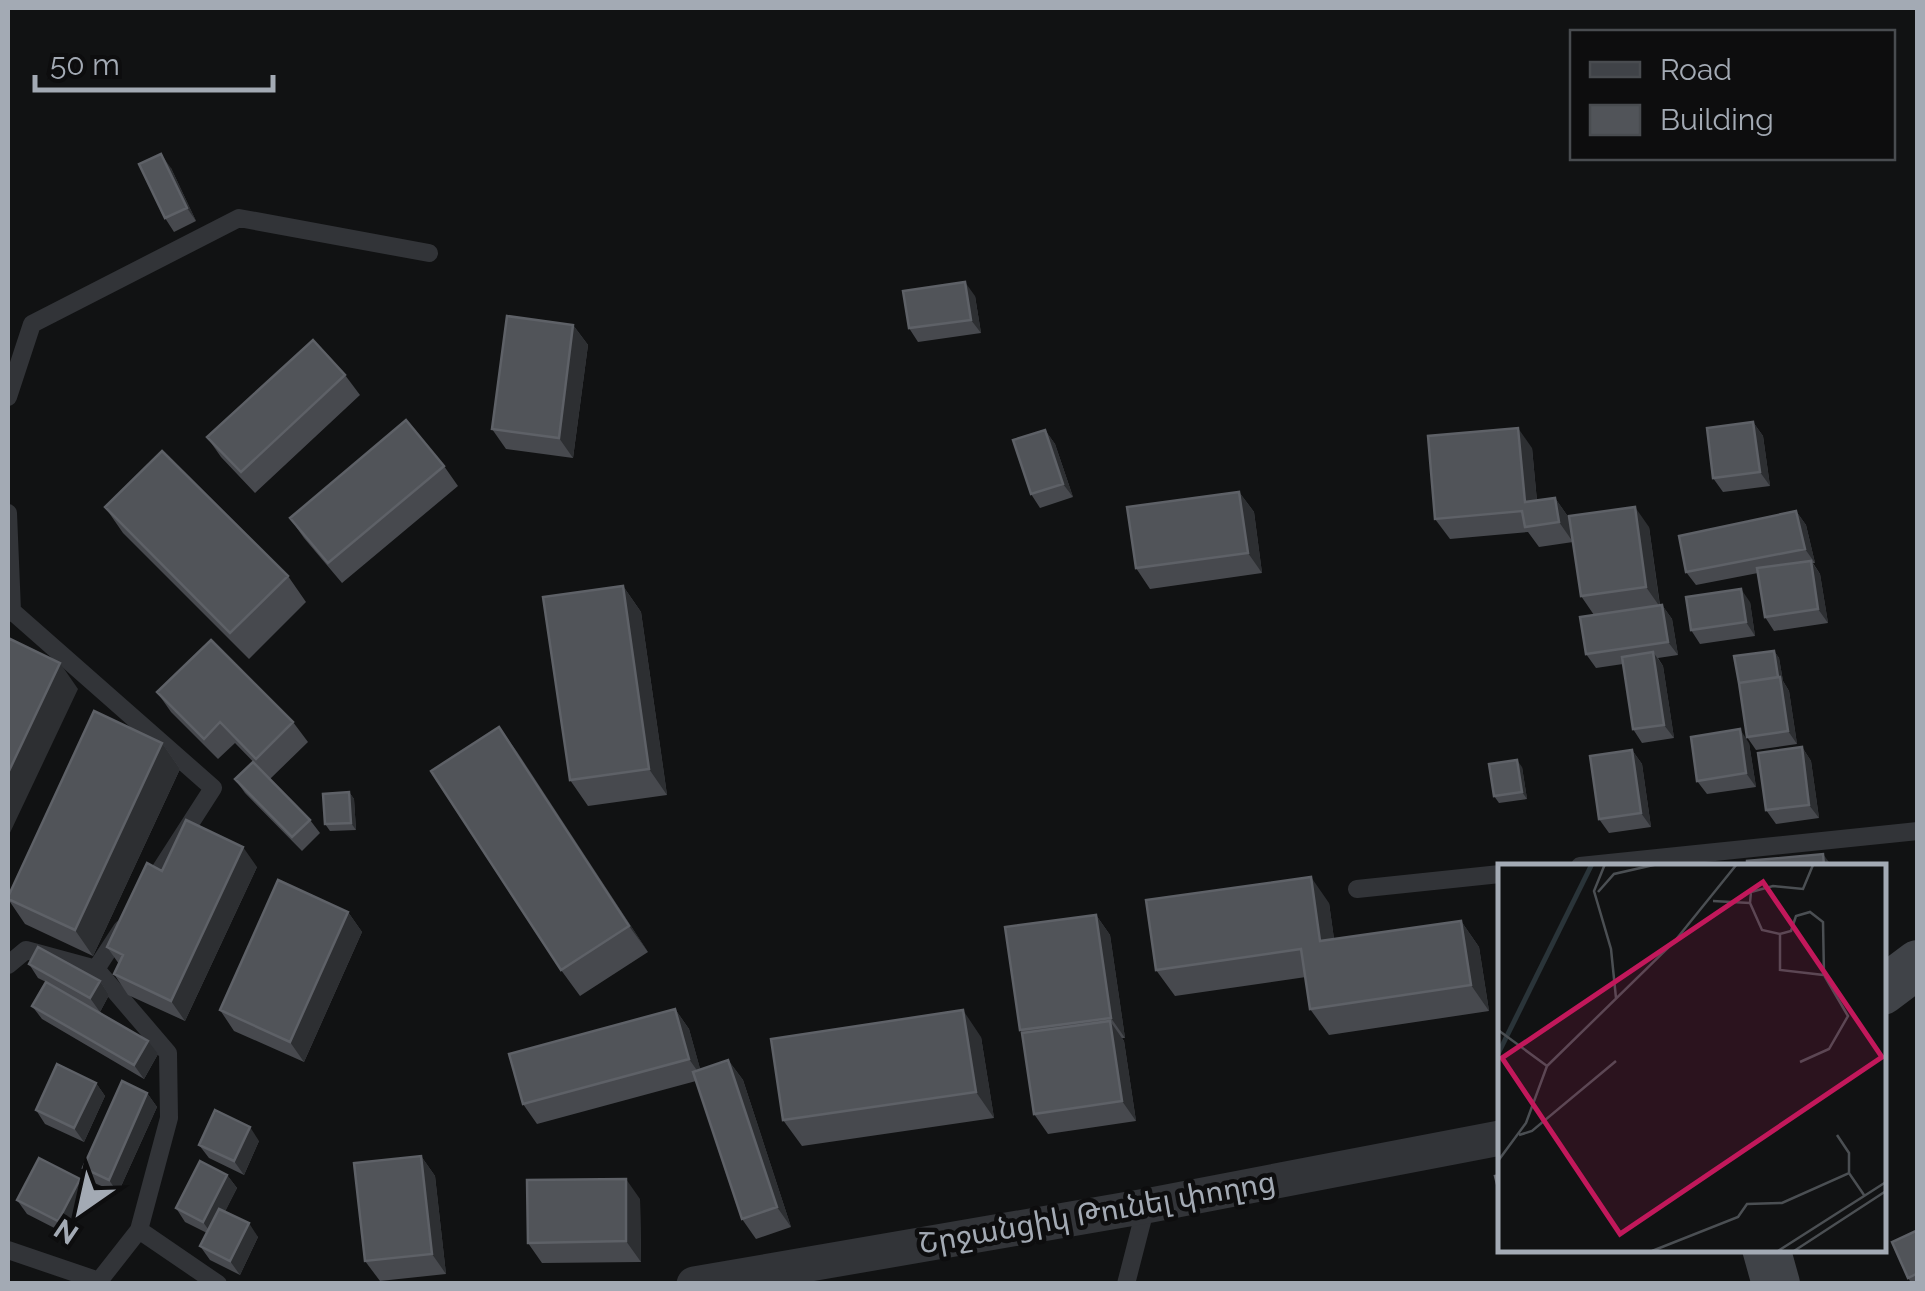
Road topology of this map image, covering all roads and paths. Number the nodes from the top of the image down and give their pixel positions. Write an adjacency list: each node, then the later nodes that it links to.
1 (429, 253): 2 (lane)
2 (8, 396)
3 (8, 512): 4 (lane)
4 (10, 612): 9 (lane)
5 (1918, 831): 6 (lane)
6 (1599, 864)
7 (1498, 874): 8 (lane)
8 (1358, 889)
9 (139, 903)
10 (128, 920): 13 (lane)
11 (1918, 964): 14 (street)
12 (8, 965): 13 (lane)
13 (96, 968): 17 (lane)
14 (1885, 989)
15 (1498, 1138): 16 (street, Շրջանցիկ Թունել փողոց)
16 (1146, 1206): 21 (street, Շրջանցիկ Թունել փողոց); 22 (lane)
17 (139, 1230): 18 (lane); 20 (lane)
18 (8, 1250)
19 (1767, 1251): 23 (street)
20 (218, 1284)
21 (694, 1284)
22 (1126, 1284)
23 (1776, 1284)

